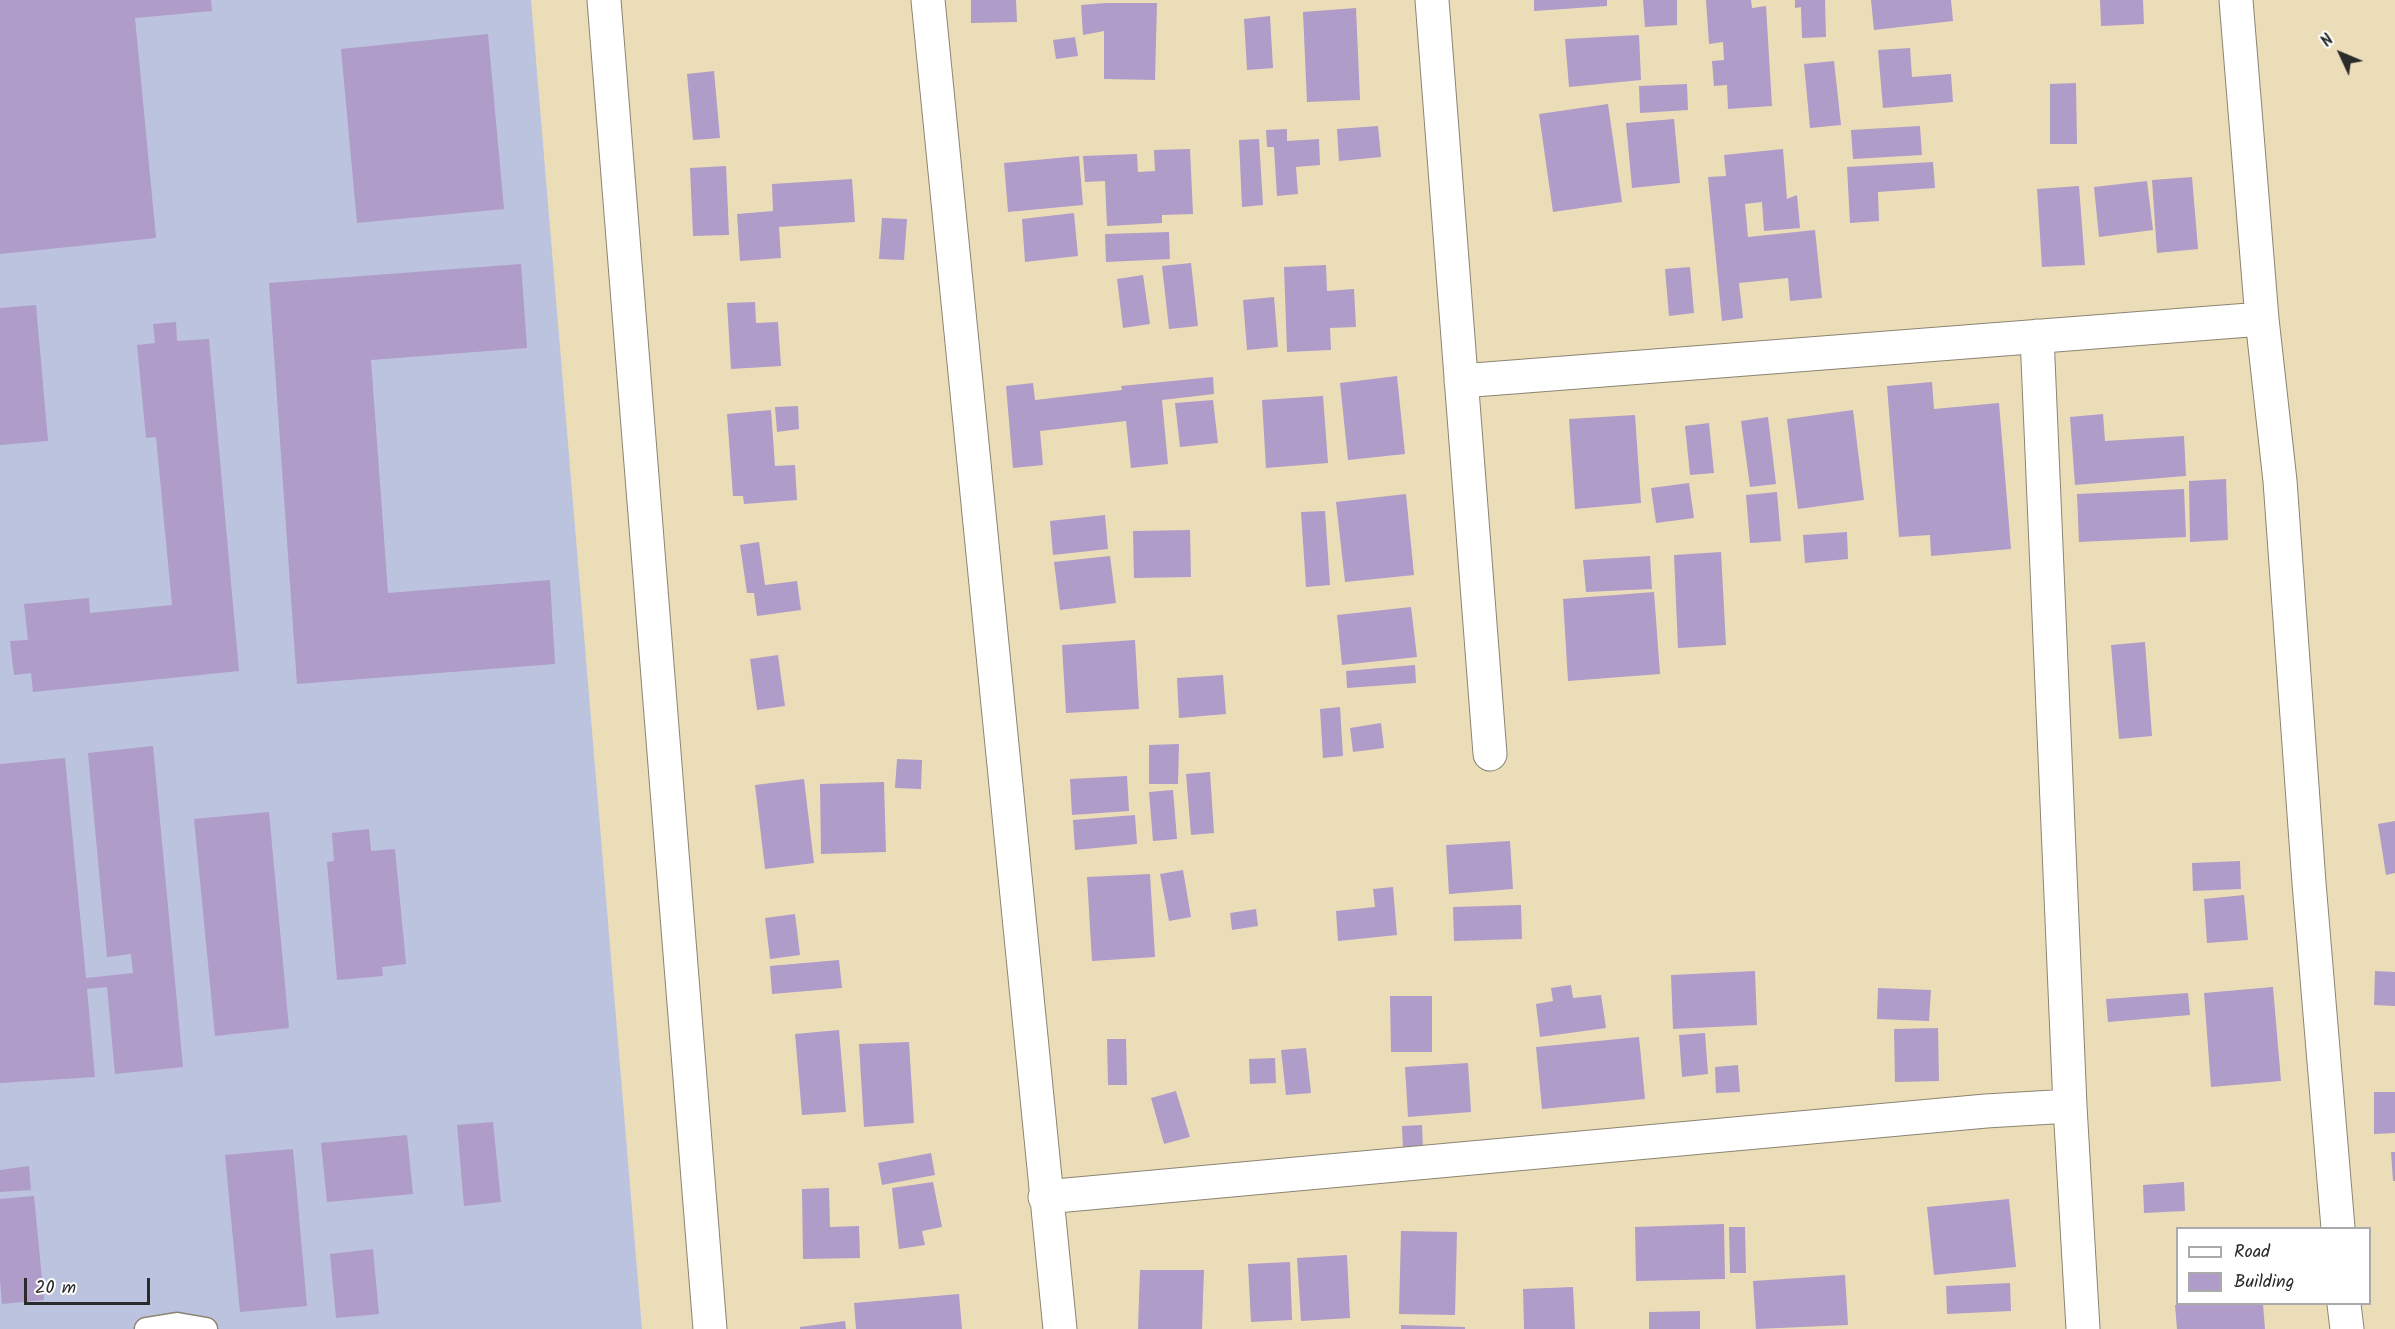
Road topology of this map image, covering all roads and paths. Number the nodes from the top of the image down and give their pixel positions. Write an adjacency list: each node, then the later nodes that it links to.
1 (604, 0): 15 (street)
2 (928, 0): 10 (street)
3 (1432, 0): 7 (street)
4 (2236, 0): 5 (street)
5 (2262, 319): 6 (street); 11 (street)
6 (2037, 336): 7 (street); 9 (street)
7 (1461, 381): 8 (street)
8 (1490, 754)
9 (2070, 1106): 10 (street); 17 (street)
10 (1046, 1197): 16 (street)
11 (2338, 1227)
12 (2344, 1305): 18 (street)
13 (146, 1329): 14 (lane)
14 (206, 1329)
15 (710, 1329)
16 (1060, 1329)
17 (2083, 1329)
18 (2347, 1329)

